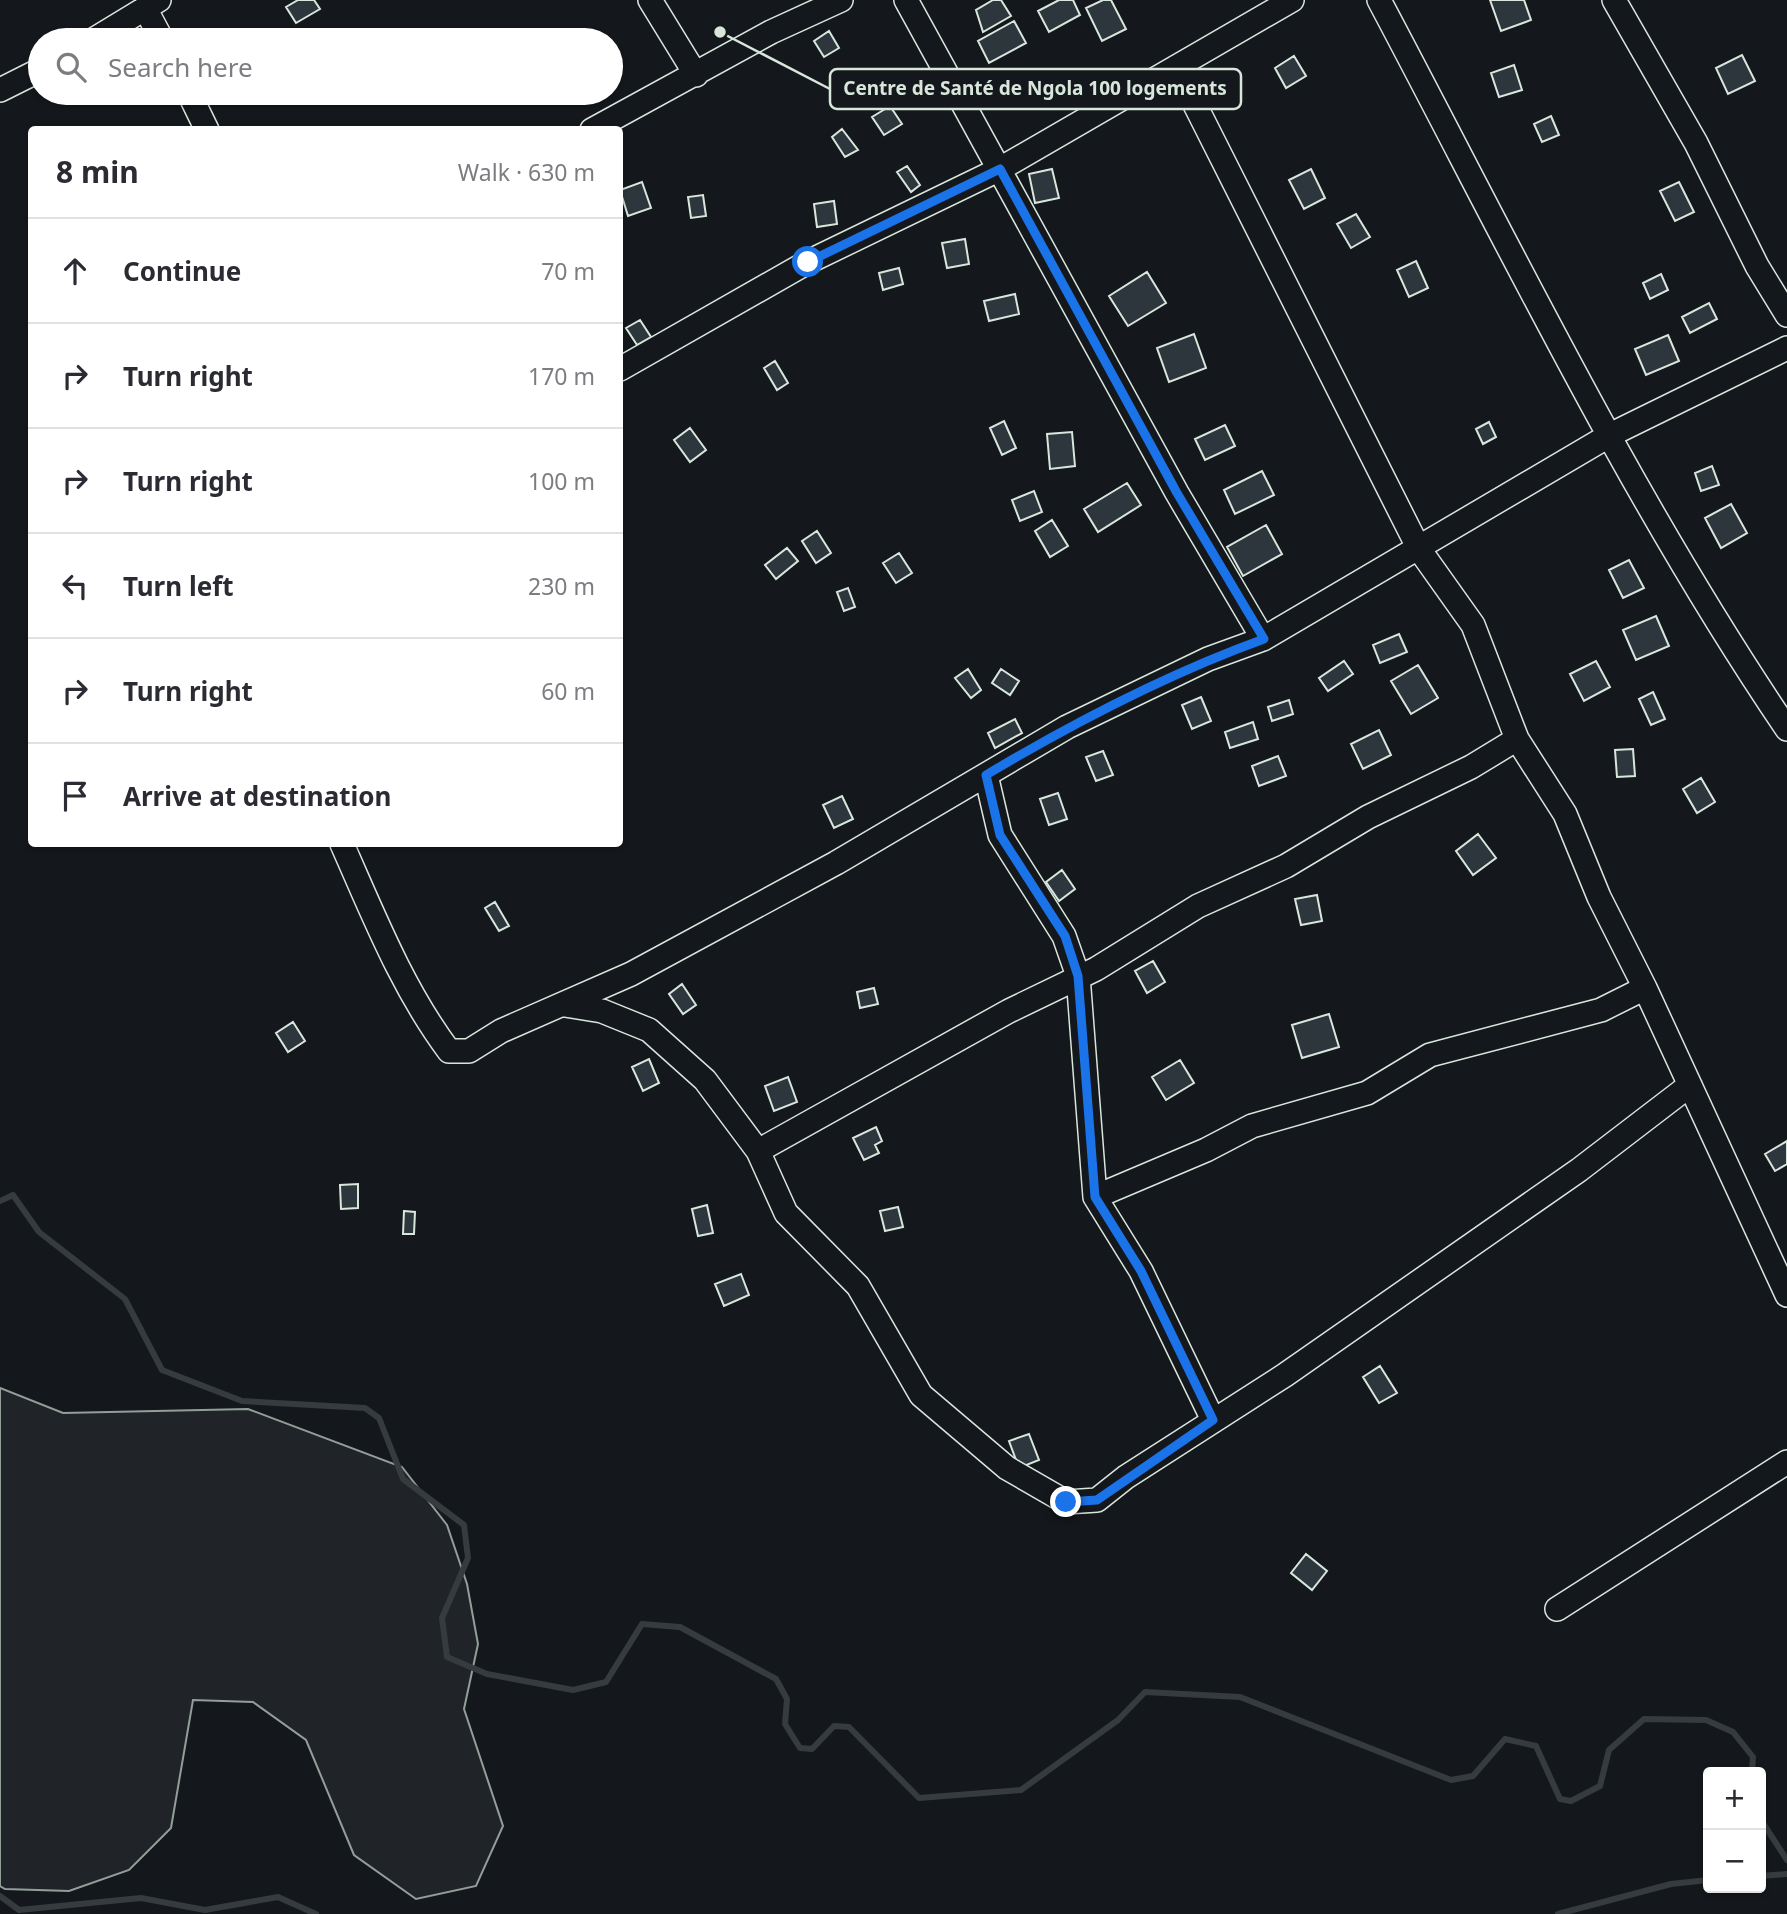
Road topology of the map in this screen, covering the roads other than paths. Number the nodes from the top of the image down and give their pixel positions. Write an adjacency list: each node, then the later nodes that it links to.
1 (650, 0): 11 (street)
2 (841, 0): 11 (street)
3 (906, 0): 17 (street)
4 (1292, 0): 10 (street)
5 (1379, 0): 21 (street)
6 (1614, 0): 18 (street)
7 (152, 4): 8 (street); 9 (street)
8 (113, 28)
9 (159, 28)
10 (1176, 67): 17 (street); 22 (street)
11 (696, 75): 16 (street)
12 (28, 77): 13 (street)
13 (0, 90)
14 (194, 105): 15 (street)
15 (205, 126)
16 (600, 126)
17 (1000, 169): 20 (street); 23 (street)
18 (1787, 315)
19 (1787, 348): 21 (street)
20 (623, 367)
21 (1610, 435): 22 (street); 24 (street)
22 (1419, 549): 23 (street); 25 (street)
23 (1264, 639): 26 (street)
24 (1787, 729)
25 (1517, 739): 28 (street); 29 (street)
26 (986, 775): 28 (street); 30 (street)
27 (343, 847): 30 (street)
28 (1078, 976): 32 (street); 33 (street)
29 (1645, 988): 31 (street); 33 (street)
30 (565, 1005): 32 (street)
31 (1690, 1085): 34 (street); 35 (street)
32 (758, 1151): 35 (street)
33 (1095, 1197): 35 (street)
34 (1787, 1295)
35 (1213, 1420)
36 (1787, 1462): 37 (street)
37 (1557, 1609)

